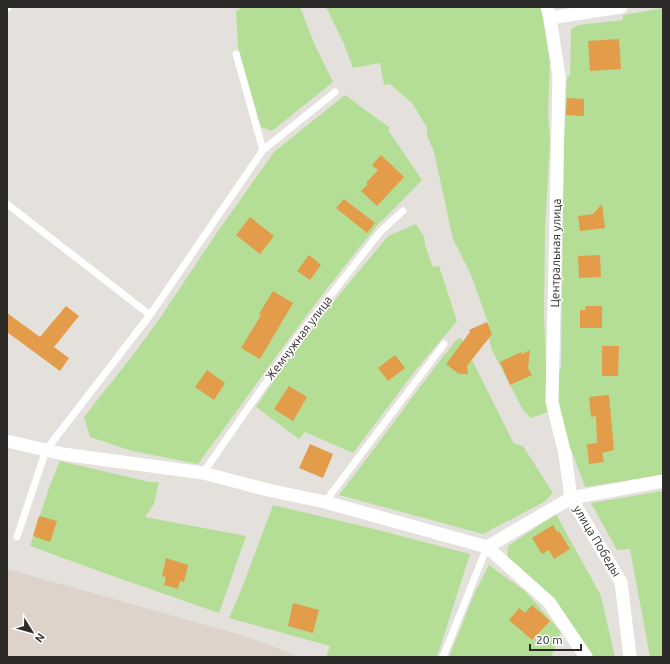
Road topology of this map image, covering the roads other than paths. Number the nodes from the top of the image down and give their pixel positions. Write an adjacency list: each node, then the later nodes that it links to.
1 (621, 7): 2 (street)
2 (548, 12): 14 (street, Центральная улица)
3 (236, 54): 5 (lane)
4 (334, 92): 5 (lane)
5 (263, 150): 8 (lane)
6 (7, 204): 8 (lane)
7 (403, 211): 12 (lane, Жемчужная улица)
8 (150, 315): 11 (lane)
9 (444, 344): 15 (lane)
10 (7, 441): 11 (street)
11 (46, 450): 12 (street); 16 (lane)
12 (203, 473): 15 (street)
13 (663, 481): 14 (street)
14 (571, 498): 17 (street); 20 (street, улица Победы)
15 (325, 502): 17 (street)
16 (16, 537)
17 (487, 547): 18 (lane); 19 (street)
18 (443, 657)
19 (586, 657)
20 (630, 657)

